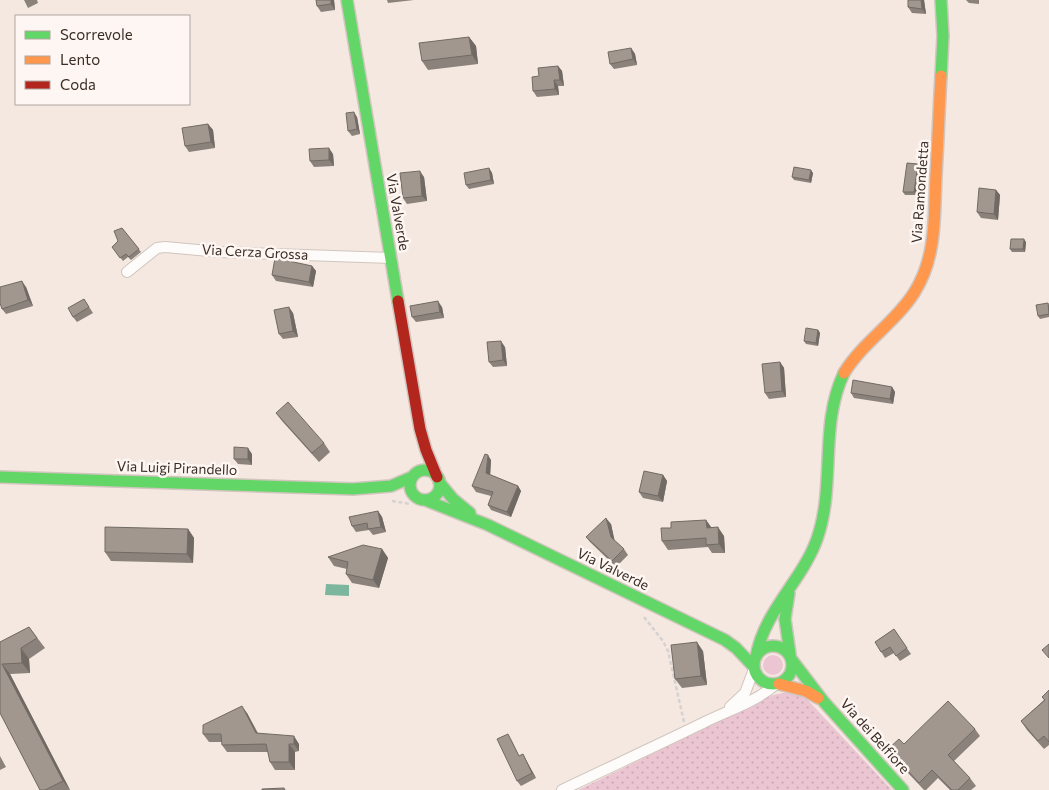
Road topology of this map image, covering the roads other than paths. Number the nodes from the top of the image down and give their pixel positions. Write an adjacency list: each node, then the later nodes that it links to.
1 (347, 0): 3 (street, Via Valverde)
2 (941, 0): 12 (street, Via Ramondetta)
3 (391, 258): 4 (street, Via Cerza Grossa); 5 (street, Via Valverde)
4 (127, 272)
5 (420, 429): 6 (street); 8 (street)
6 (414, 475): 8 (street); 9 (street); 10 (street)
7 (0, 477): 9 (street, Via Luigi Pirandello)
8 (438, 479): 10 (street); 11 (street)
9 (352, 489): 10 (street)
10 (420, 501): 11 (street)
11 (488, 526): 13 (street, Via Valverde)
12 (790, 584): 14 (street); 15 (street, Via Ramondetta)
13 (726, 640): 15 (street); 15 (street)
14 (791, 657): 15 (street); 16 (street); 17 (street)
15 (755, 660): 16 (street); 18 (street)
16 (778, 684): 17 (street); 18 (street)
17 (824, 702): 20 (street, Via dei Belfiore)
18 (717, 716): 19 (street)
19 (562, 790)
20 (904, 790)

